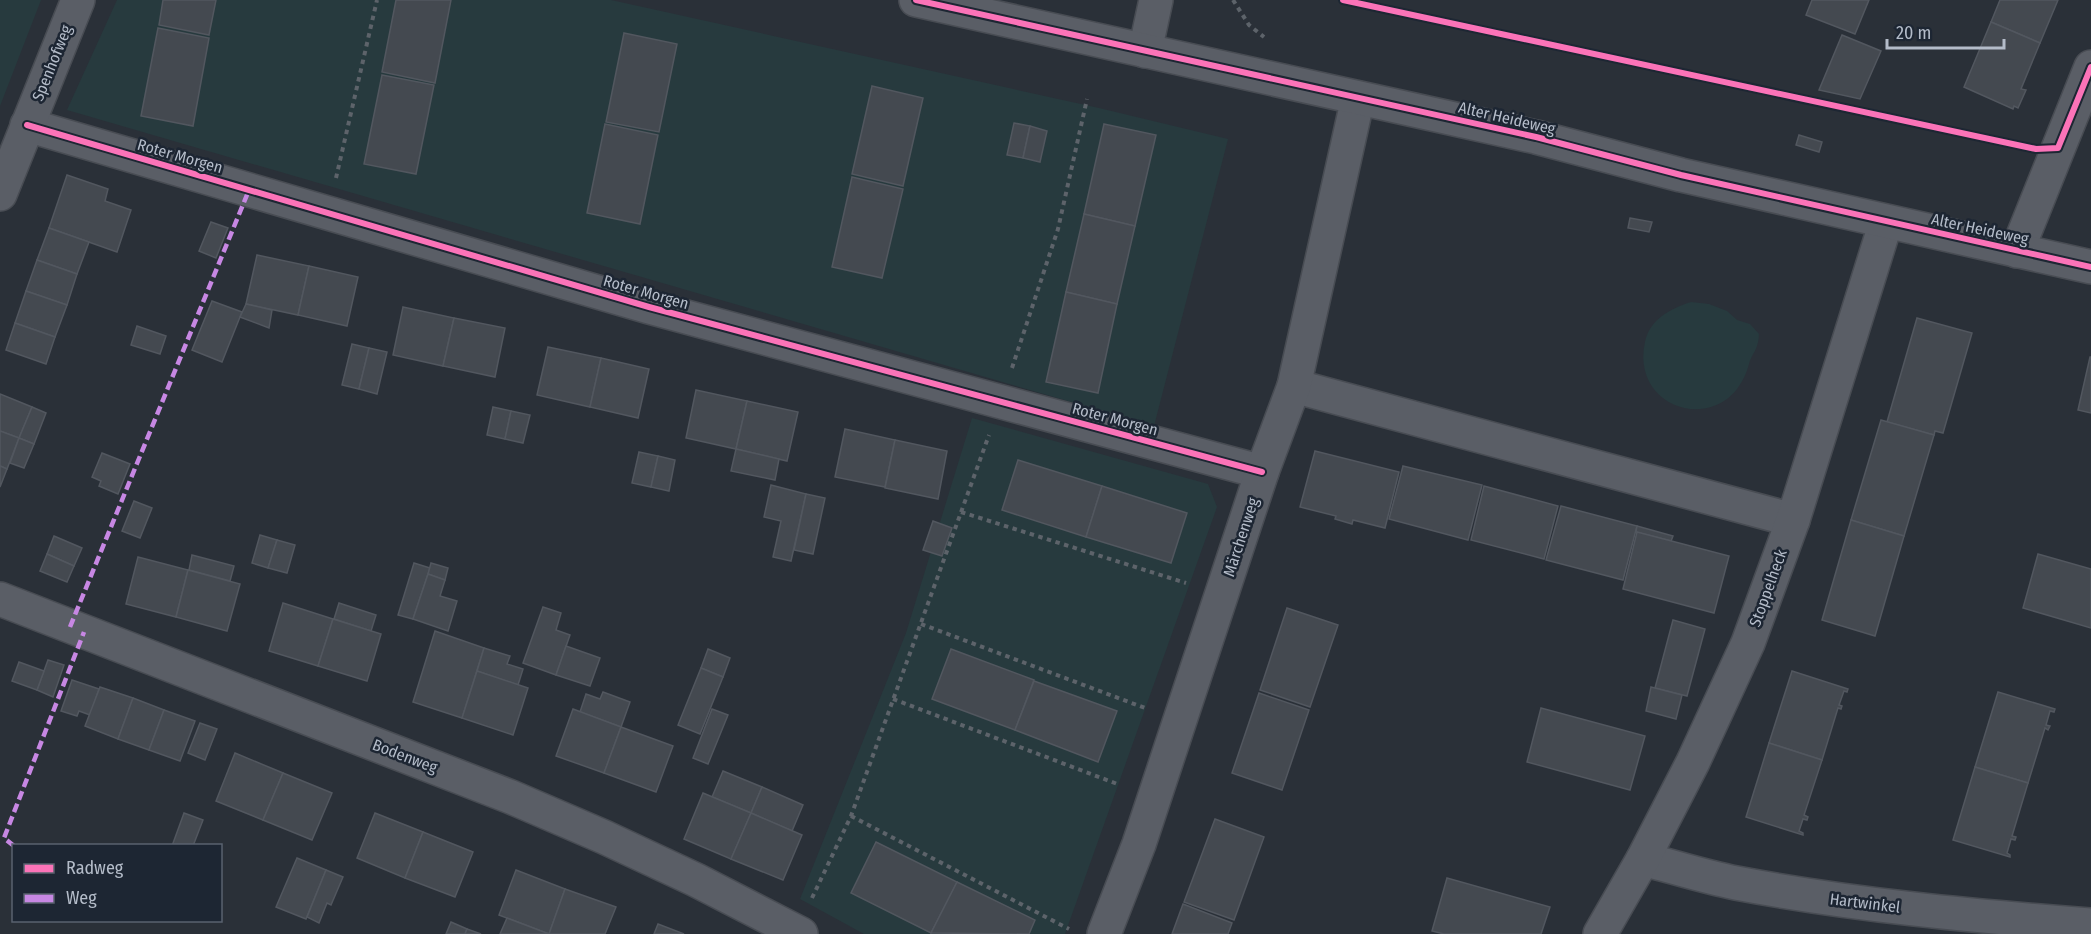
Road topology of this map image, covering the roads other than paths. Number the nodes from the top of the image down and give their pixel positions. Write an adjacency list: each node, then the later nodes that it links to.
1 (78, 0): 7 (street, Spenhofweg)
2 (916, 0): 4 (street, Alter Heideweg)
3 (1156, 0): 4 (street)
4 (1144, 51): 6 (street, Alter Heideweg)
5 (2091, 67): 10 (street)
6 (1358, 98): 9 (street, Alter Heideweg); 12 (street, Märchenweg)
7 (27, 125): 8 (street, Spenhofweg); 13 (street, Roter Morgen)
8 (0, 194)
9 (1886, 222): 10 (street, Alter Heideweg); 14 (street, Stoppelheck)
10 (2017, 251): 11 (street, Alter Heideweg)
11 (2091, 267)
12 (1294, 386): 13 (street, Märchenweg); 14 (street)
13 (1262, 472): 19 (street, Märchenweg)
14 (1793, 520): 16 (street, Stoppelheck)
15 (0, 599): 18 (street, Bodenweg)
16 (1643, 859): 17 (street, Hartwinkel); 20 (street, Stoppelheck)
17 (2091, 925)
18 (799, 933)
19 (1104, 934)
20 (1600, 934)

